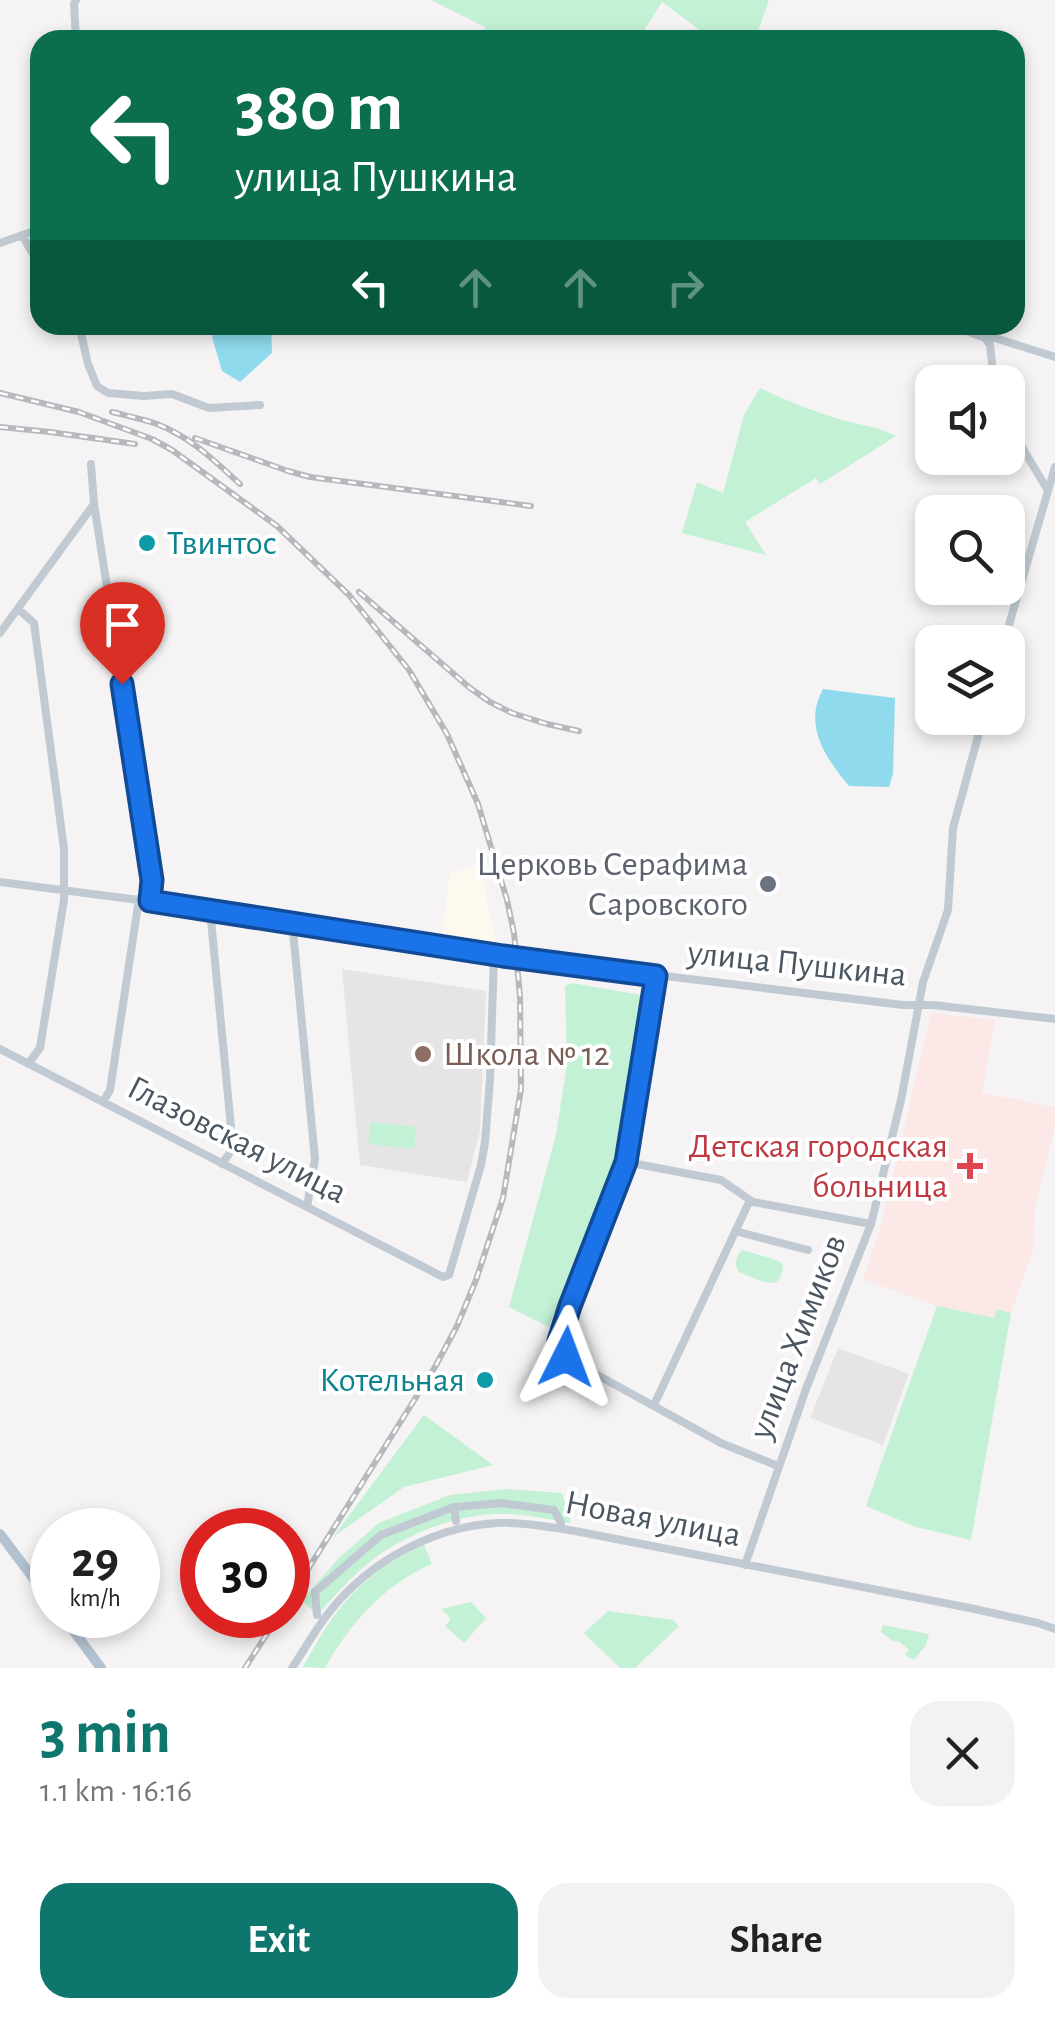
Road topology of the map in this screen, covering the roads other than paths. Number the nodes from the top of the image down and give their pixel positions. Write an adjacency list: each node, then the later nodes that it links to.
1 (76, 0): 2 (street)
2 (75, 30)
3 (30, 233): 4 (street)
4 (22, 236): 5 (street); 6 (street)
5 (0, 243)
6 (30, 249)
7 (81, 335): 12 (street)
8 (977, 335): 9 (street)
9 (985, 338): 10 (street); 11 (street)
10 (1055, 357)
11 (992, 365)
12 (260, 406)
13 (1025, 452): 16 (street)
14 (91, 464): 17 (street)
15 (1055, 467): 16 (street)
16 (1047, 489): 19 (street)
17 (94, 504): 18 (street); 25 (street)
18 (18, 609): 20 (street); 23 (street)
19 (1009, 625)
20 (0, 633)
21 (978, 735): 30 (street, улица Химиков)
22 (0, 882): 23 (street)
23 (63, 890): 24 (street); 33 (street)
24 (139, 899): 25 (street); 34 (street)
25 (150, 901): 26 (street)
26 (208, 909): 27 (street); 36 (street)
27 (290, 922): 28 (street); 38 (street)
28 (498, 956): 29 (street, улица Пушкина, bridge); 38 (street, Глазовская улица)
29 (656, 976): 30 (street, улица Пушкина); 35 (street)
30 (918, 1005): 31 (street, улица Пушкина); 39 (street, улица Химиков)
31 (1055, 1018)
32 (0, 1049): 33 (street, Глазовская улица)
33 (28, 1064): 34 (street, Глазовская улица)
34 (103, 1102): 36 (street, Глазовская улица)
35 (626, 1162): 37 (street); 42 (street)
36 (222, 1164): 38 (street, Глазовская улица)
37 (750, 1200): 39 (street); 40 (street)
38 (308, 1207)
39 (871, 1224): 43 (street, улица Химиков)
40 (735, 1232): 41 (street); 42 (street)
41 (808, 1250)
42 (654, 1405): 43 (street)
43 (778, 1466): 48 (street, улица Химиков)
44 (454, 1507): 45 (street); 46 (street); 50 (street)
45 (456, 1521)
46 (561, 1523)
47 (0, 1534): 49 (main road)
48 (745, 1564): 51 (street, Новая улица); 54 (street, Новая улица)
49 (30, 1574)
50 (316, 1615)
51 (1055, 1630)
52 (79, 1638): 53 (main road)
53 (102, 1668)
54 (292, 1668)

